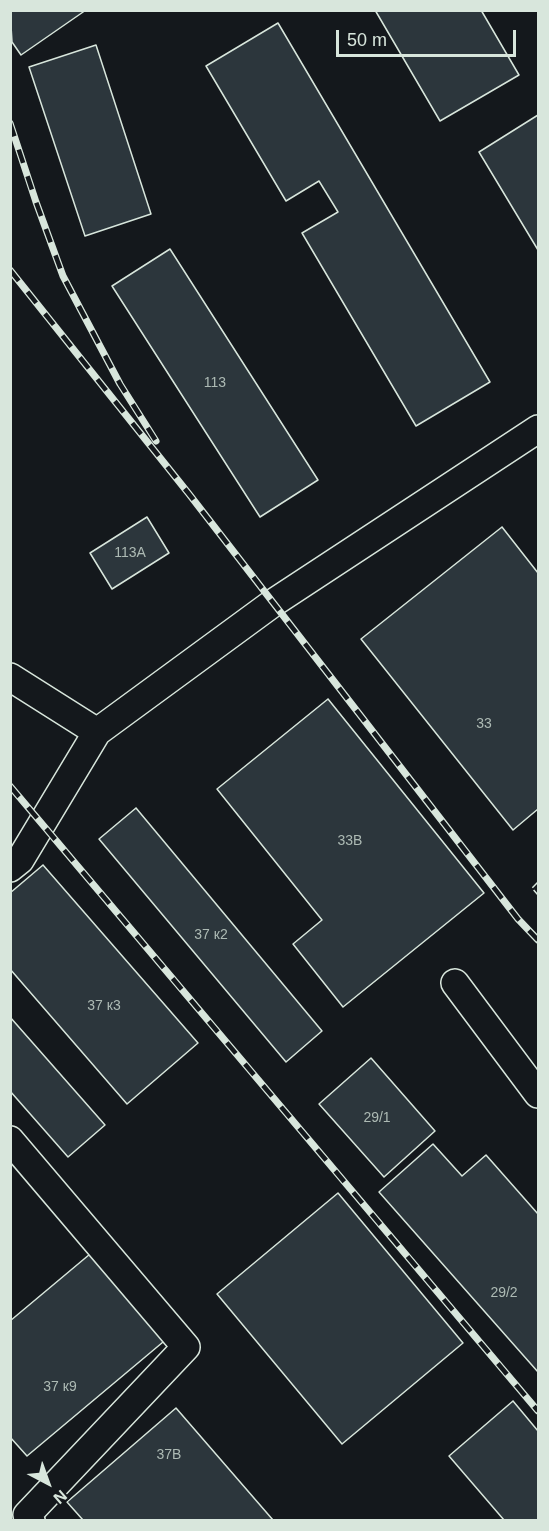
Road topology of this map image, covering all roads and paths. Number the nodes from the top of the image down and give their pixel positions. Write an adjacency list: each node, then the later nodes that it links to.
1 (538, 429): 3 (street)
2 (10, 677): 3 (street)
3 (97, 732): 4 (street)
4 (10, 868)
5 (455, 983): 6 (street)
6 (538, 1094)
7 (10, 1140): 8 (street)
8 (31, 1521)

